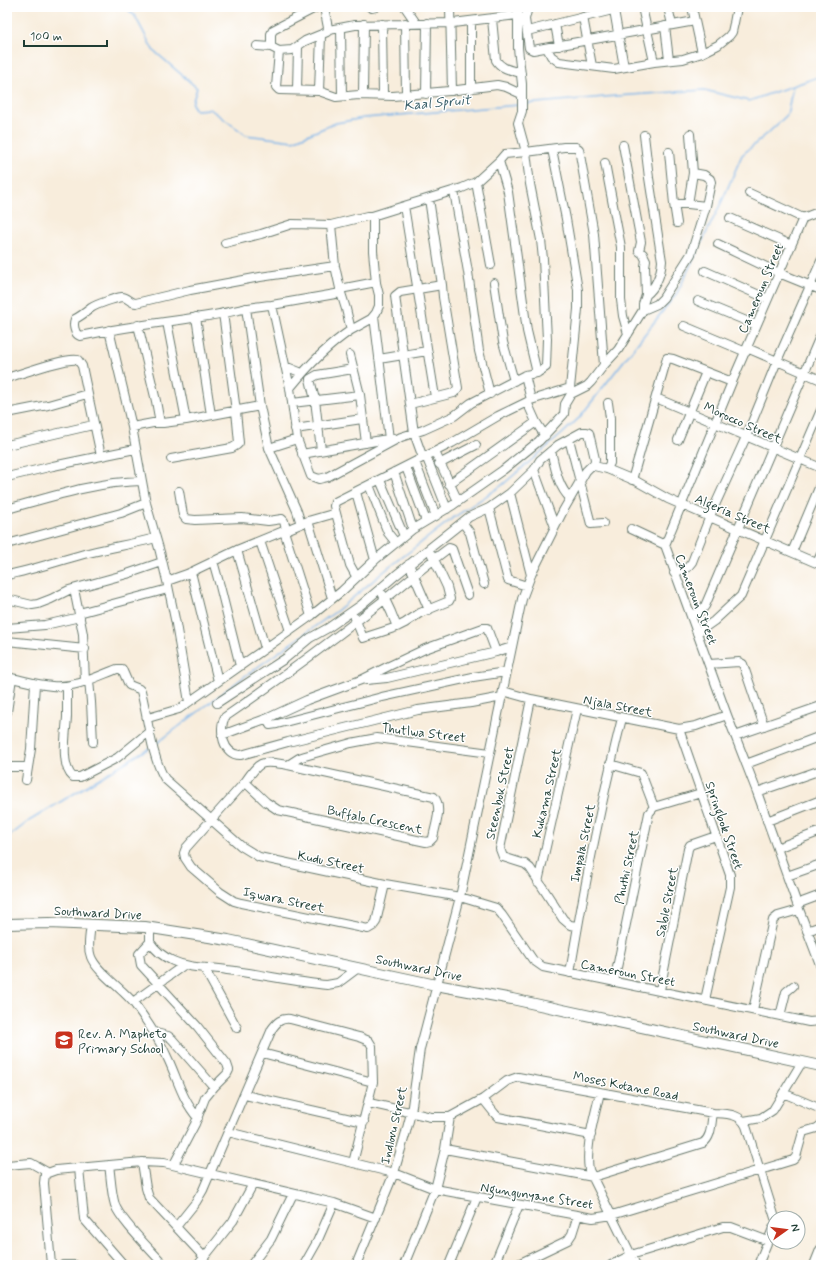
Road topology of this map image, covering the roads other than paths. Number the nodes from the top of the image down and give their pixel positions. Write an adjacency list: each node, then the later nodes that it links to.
1 (317, 7): 38 (street)
2 (324, 7): 28 (street)
3 (370, 7): 4 (street)
4 (376, 7)
5 (405, 7): 20 (street)
6 (450, 7): 22 (street)
7 (528, 7): 30 (street)
8 (625, 7): 14 (street)
9 (642, 7): 29 (street)
10 (668, 7): 26 (street)
11 (692, 7): 17 (street)
12 (736, 7): 39 (street)
13 (516, 10): 16 (street); 44 (street)
14 (614, 10): 15 (street); 32 (street)
15 (583, 17): 25 (street); 33 (street)
16 (492, 19): 18 (street); 44 (street)
17 (695, 21): 26 (street); 39 (street)
18 (471, 22): 22 (street); 45 (street)
19 (405, 23): 20 (street); 24 (street); 52 (street)
20 (416, 23): 21 (street)
21 (428, 23): 22 (street); 49 (street)
22 (450, 23): 47 (street)
23 (364, 24): 24 (street); 27 (street); 50 (street)
24 (382, 24): 51 (street)
25 (555, 24): 30 (street); 36 (street)
26 (669, 26): 29 (street); 40 (street)
27 (341, 28): 28 (street); 53 (street)
28 (329, 30): 31 (street)
29 (647, 30): 32 (street); 41 (street)
30 (527, 31): 37 (street)
31 (321, 35): 35 (street); 48 (street)
32 (619, 35): 33 (street); 43 (street)
33 (587, 40): 36 (street); 42 (street)
34 (256, 46): 38 (street)
35 (298, 46): 38 (street); 46 (street)
36 (559, 46): 37 (street)
37 (547, 48): 42 (street)
38 (275, 49): 46 (street)
39 (702, 54): 40 (street)
40 (669, 60): 41 (street)
41 (654, 62): 43 (street)
42 (592, 66): 43 (street)
43 (624, 67)
44 (521, 73): 54 (street)
45 (471, 89): 47 (street); 54 (street)
46 (297, 90): 48 (street)
47 (452, 91): 49 (street)
48 (319, 92): 53 (street)
49 (426, 94): 52 (street)
50 (362, 95): 51 (street); 53 (street)
51 (383, 95): 52 (street)
52 (406, 95)
53 (342, 96)
54 (521, 96): 59 (street)
55 (690, 134): 63 (street)
56 (644, 135): 93 (street)
57 (623, 145): 93 (street)
58 (552, 149): 59 (street); 116 (street); 129 (street)
59 (526, 152): 61 (street); 122 (street)
60 (668, 152): 68 (street)
61 (499, 161): 64 (street); 122 (street)
62 (605, 163): 108 (street)
63 (693, 173): 69 (street); 71 (street)
64 (476, 182): 65 (street); 82 (street)
65 (454, 191): 67 (street); 131 (street)
66 (749, 193): 75 (street)
67 (429, 199): 70 (street); 88 (street)
68 (674, 204): 69 (street); 76 (street)
69 (688, 204): 71 (street)
70 (404, 206): 73 (street); 90 (street)
71 (706, 206): 98 (street)
72 (821, 211): 75 (street)
73 (372, 216): 77 (street); 86 (street)
74 (730, 218): 80 (street)
75 (803, 218): 80 (street, Cameroun Street)
76 (677, 223)
77 (330, 225): 78 (street); 83 (street)
78 (225, 243)
79 (718, 244): 85 (street)
80 (791, 245): 85 (street, Cameroun Street)
81 (821, 261): 89 (street)
82 (491, 265)
83 (335, 266): 92 (street); 106 (street)
84 (705, 272): 94 (street)
85 (779, 272): 89 (street); 94 (street, Cameroun Street)
86 (376, 282): 92 (street); 100 (street)
87 (494, 284): 126 (street)
88 (442, 285): 90 (street); 133 (street)
89 (811, 286): 91 (street); 115 (street)
90 (417, 290): 111 (street); 113 (street)
91 (821, 290)
92 (340, 291): 96 (street); 107 (street)
93 (646, 295): 98 (street)
94 (768, 299): 104 (street, Cameroun Street)
95 (698, 301): 104 (street)
96 (272, 305): 97 (street); 117 (street)
97 (246, 308): 99 (street); 140 (street)
98 (643, 310): 108 (street)
99 (223, 313): 101 (street); 142 (street)
100 (374, 316): 107 (street); 114 (street)
101 (196, 317): 102 (street); 145 (street)
102 (168, 322): 103 (street); 147 (street)
103 (138, 325): 106 (street); 149 (street)
104 (756, 325): 110 (street, Cameroun Street)
105 (684, 326): 110 (street)
106 (109, 330): 153 (street)
107 (351, 330): 121 (street)
108 (628, 334): 116 (street)
109 (821, 334): 120 (street)
110 (746, 350): 115 (street); 127 (street, Cameroun Street)
111 (427, 351): 113 (street); 133 (street)
112 (350, 355): 118 (street)
113 (403, 355): 114 (street); 138 (street)
114 (379, 359): 160 (street)
115 (777, 361): 120 (street); 158 (street)
116 (604, 365): 129 (street)
117 (285, 366): 121 (street); 128 (street)
118 (354, 369): 132 (street); 135 (street)
119 (706, 372): 127 (street); 134 (street); 143 (street)
120 (804, 372): 125 (street); 167 (street)
121 (302, 373): 128 (street)
122 (537, 373): 123 (street)
123 (525, 375): 126 (street); 136 (street)
124 (7, 378): 130 (street)
125 (821, 380)
126 (514, 381): 131 (street)
127 (732, 382): 150 (street, Cameroun Street)
128 (290, 388): 137 (street)
129 (570, 391): 136 (street); 156 (street)
130 (87, 394): 144 (street); 151 (street)
131 (490, 394): 155 (street)
132 (360, 395): 135 (street); 146 (street)
133 (435, 397): 138 (street)
134 (656, 398): 143 (street, Morocco Street); 189 (street)
135 (315, 400): 137 (street); 152 (street)
136 (529, 401): 148 (street); 171 (street)
137 (292, 403): 154 (street)
138 (410, 404): 155 (street)
139 (608, 404): 182 (street)
140 (260, 406): 142 (street); 166 (street)
141 (821, 410): 176 (street)
142 (236, 411): 145 (street); 175 (street)
143 (689, 412): 150 (street, Morocco Street); 162 (street)
144 (7, 413)
145 (211, 415): 147 (street)
146 (362, 419): 152 (street); 163 (street)
147 (186, 420): 149 (street)
148 (536, 422): 156 (street); 191 (street)
149 (160, 423): 153 (street)
150 (716, 423): 158 (street, Morocco Street); 199 (street, Cameroun Street)
151 (93, 425): 164 (street); 173 (street)
152 (318, 425): 154 (street); 169 (street)
153 (132, 427): 168 (street)
154 (295, 429): 159 (street)
155 (414, 433): 157 (street); 174 (street)
156 (545, 436): 197 (street)
157 (401, 437): 160 (street); 172 (street)
158 (746, 437): 167 (street, Morocco Street); 205 (street)
159 (297, 439): 166 (street); 172 (street)
160 (389, 439): 163 (street)
161 (569, 439): 170 (street); 179 (street); 188 (street)
162 (678, 440)
163 (366, 443): 169 (street)
164 (7, 445)
165 (476, 445): 178 (street)
166 (269, 448): 207 (street)
167 (772, 448): 176 (street, Morocco Street); 213 (street)
168 (135, 450): 173 (street); 187 (street)
169 (321, 450): 172 (street)
170 (551, 451): 183 (street); 196 (street)
171 (434, 452): 174 (street); 178 (street)
172 (302, 454)
173 (101, 456): 185 (street)
174 (424, 457): 177 (street); 202 (street)
175 (171, 458)
176 (800, 460): 181 (street, Morocco Street); 217 (street)
177 (415, 462): 180 (street); 204 (street)
178 (439, 464): 191 (street)
179 (594, 466): 182 (street, Algeria Street); 188 (street, Indlovu Street)
180 (406, 467): 184 (street); 206 (street)
181 (821, 468)
182 (607, 469): 189 (street, Algeria Street)
183 (534, 470): 195 (street); 210 (street)
184 (394, 472): 186 (street); 211 (street)
185 (7, 477)
186 (380, 480): 192 (street); 215 (street)
187 (141, 481): 198 (street); 200 (street)
188 (580, 481): 196 (street, Indlovu Street); 209 (street)
189 (634, 481): 199 (street, Algeria Street)
190 (821, 483): 224 (street)
191 (449, 484): 197 (street)
192 (369, 485): 194 (street); 219 (street)
193 (179, 490): 214 (street)
194 (356, 492): 203 (street); 227 (street)
195 (510, 493): 201 (street); 235 (street)
196 (570, 498): 210 (street, Indlovu Street)
197 (458, 501): 202 (street)
198 (146, 503): 216 (street); 220 (street)
199 (681, 504): 205 (street, Algeria Street); 221 (street, Cameroun Street)
200 (7, 508)
201 (489, 508): 208 (street); 240 (street)
202 (447, 509): 204 (street)
203 (336, 513): 207 (street); 236 (street)
204 (436, 516): 206 (street)
205 (710, 516): 213 (street, Algeria Street); 233 (street)
206 (426, 521): 211 (street)
207 (304, 523): 214 (street); 244 (street)
208 (462, 523): 222 (street); 238 (street)
209 (603, 523)
210 (555, 527): 235 (street, Indlovu Street)
211 (414, 529): 215 (street)
212 (631, 529): 221 (street)
213 (737, 529): 217 (street, Algeria Street); 250 (street)
214 (285, 531): 218 (street); 251 (street)
215 (404, 536): 219 (street)
216 (156, 538): 229 (street); 234 (street)
217 (764, 540): 224 (street, Algeria Street); 256 (street)
218 (260, 541): 223 (street); 255 (street)
219 (396, 543): 227 (street)
220 (7, 544)
221 (664, 545): 233 (street, Cameroun Street)
222 (429, 549): 226 (street); 230 (street)
223 (237, 550): 228 (street); 259 (street)
224 (792, 552): 231 (street, Algeria Street)
225 (821, 554): 231 (street)
226 (434, 559): 237 (street); 243 (street); 247 (street)
227 (375, 560): 236 (street)
228 (212, 561): 232 (street); 263 (street)
229 (162, 562): 239 (street); 241 (street)
230 (409, 564): 237 (street); 242 (street)
231 (819, 564)
232 (192, 572): 239 (street); 268 (street)
233 (674, 573): 250 (street, Cameroun Street)
234 (7, 575)
235 (531, 575): 240 (street, Indlovu Street)
236 (356, 576): 244 (street)
237 (414, 576): 246 (street); 247 (street)
238 (484, 584)
239 (167, 585): 249 (street); 273 (street)
240 (527, 586): 258 (street, Indlovu Street)
241 (74, 589): 245 (street); 249 (street)
242 (379, 589): 246 (street); 248 (street)
243 (468, 595)
244 (332, 598): 251 (street)
245 (7, 599)
246 (385, 599): 252 (street); 253 (street)
247 (429, 610): 253 (street)
248 (353, 611): 252 (street); 274 (street)
249 (80, 615): 254 (street); 260 (street)
250 (691, 615): 256 (street, Cameroun Street)
251 (311, 616): 255 (street)
252 (357, 621): 253 (street); 285 (street)
253 (397, 627)
254 (7, 628)
255 (290, 631): 259 (street)
256 (697, 633): 262 (street, Cameroun Street)
257 (7, 641): 260 (street)
258 (512, 647): 261 (street); 264 (street, Indlovu Street)
259 (265, 648): 263 (street)
260 (84, 649): 267 (street)
261 (496, 652): 266 (street); 266 (street)
262 (709, 664): 278 (street, Cameroun Street); 282 (street)
263 (240, 666): 268 (street)
264 (506, 672): 271 (street, Indlovu Street); 280 (street)
265 (10, 678): 269 (street); 277 (street)
266 (361, 680): 280 (street)
267 (87, 681): 270 (street); 279 (street, Kudu Street); 288 (street)
268 (218, 681): 273 (street)
269 (35, 684): 270 (street); 296 (street)
270 (67, 686): 284 (street)
271 (503, 694): 272 (street, Njala Street); 289 (street); 290 (street, Indlovu Street)
272 (531, 699): 276 (street, Njala Street); 311 (street, Steenbok Street)
273 (188, 702): 279 (street)
274 (217, 703)
275 (821, 706): 282 (street)
276 (577, 709): 281 (street, Njala Street); 311 (street, Kukama Street)
277 (7, 712)
278 (727, 715): 283 (street, Njala Street); 286 (street, Cameroun Street)
279 (148, 718): 284 (street, Kudu Street)
280 (268, 718): 285 (street)
281 (622, 718): 283 (street, Njala Street); 292 (street, Impala Street)
282 (764, 726): 286 (street)
283 (679, 729): 301 (street, Springbok Street)
284 (151, 733): 304 (street, Kudu Street)
285 (222, 735): 289 (street)
286 (735, 736): 293 (street, Cameroun Street)
287 (821, 736): 293 (street)
288 (93, 742)
289 (255, 752): 291 (street)
290 (490, 753): 294 (street, Thutlwa Street); 314 (street, Indlovu Street)
291 (260, 764): 294 (street, Buffalo Crescent); 299 (street)
292 (610, 764): 303 (street); 318 (street, Impala Street)
293 (746, 764): 300 (street, Cameroun Street)
294 (288, 765): 299 (street, Buffalo Crescent)
295 (7, 767): 296 (street)
296 (28, 767): 298 (street)
297 (821, 770): 300 (street)
298 (26, 780)
299 (245, 782): 304 (street)
300 (757, 792): 305 (street, Cameroun Street)
301 (702, 793): 303 (street); 307 (street, Springbok Street)
302 (821, 800): 305 (street)
303 (654, 807): 328 (street, Phuthi Street)
304 (211, 820): 312 (street, Kudu Street); 312 (street, Iqwara Street)
305 (767, 821): 308 (street, Cameroun Street)
306 (821, 832): 308 (street)
307 (716, 836): 332 (street, Sable Street); 333 (street, Springbok Street)
308 (777, 848): 310 (street, Cameroun Street)
309 (821, 864): 310 (street)
310 (787, 876): 315 (street, Cameroun Street)
311 (538, 882): 318 (street, Steenbok Street)
312 (385, 884): 314 (street, Kudu Street)
313 (821, 895): 315 (street)
314 (460, 897): 327 (street, Cameroun Street); 330 (street, Indlovu Street)
315 (798, 907): 321 (street, Cameroun Street); 335 (street)
316 (7, 924): 317 (main road, Southward Drive)
317 (90, 924): 320 (main road, Southward Drive); 334 (street)
318 (577, 926): 327 (street, Impala Street)
319 (821, 926): 321 (street)
320 (150, 927): 322 (street); 326 (main road, Southward Drive)
321 (807, 931): 323 (street, Cameroun Street)
322 (150, 942): 324 (street); 329 (street)
323 (820, 963)
324 (184, 965): 325 (street); 329 (street)
325 (204, 968): 326 (street); 338 (street)
326 (358, 968): 330 (main road, Southward Drive)
327 (570, 973): 328 (street, Cameroun Street)
328 (614, 982): 332 (street, Cameroun Street)
329 (158, 984): 334 (street); 344 (street)
330 (436, 985): 341 (main road, Southward Drive); 351 (street, Indlovu Street)
331 (792, 986): 336 (street)
332 (660, 990): 333 (street, Cameroun Street)
333 (705, 1000): 335 (street, Cameroun Street)
334 (133, 1002): 339 (street)
335 (753, 1010): 336 (street, Cameroun Street)
336 (780, 1016): 337 (street, Cameroun Street)
337 (821, 1021)
338 (237, 1028)
339 (156, 1033): 344 (street); 354 (street)
340 (262, 1053): 343 (street); 343 (street); 347 (street)
341 (802, 1062): 342 (main road, Southward Drive); 346 (street)
342 (821, 1066)
343 (373, 1082): 349 (street)
344 (214, 1086): 354 (street)
345 (600, 1092): 348 (street, Moses Kotane Road); 352 (street, Moses Kotane Road); 359 (street)
346 (783, 1093): 350 (street); 355 (street)
347 (245, 1094): 356 (street); 358 (street)
348 (483, 1099): 353 (street, Moses Kotane Road); 359 (street)
349 (369, 1103): 351 (street); 356 (street)
350 (821, 1109)
351 (411, 1112): 353 (street); 369 (street, Indlovu Street)
352 (713, 1113): 355 (street, Moses Kotane Road); 371 (street)
353 (450, 1117): 360 (street)
354 (198, 1118): 364 (street)
355 (744, 1121): 367 (street)
356 (364, 1122): 362 (street)
357 (821, 1125): 367 (street, Ngungunyane Street)
358 (228, 1132): 362 (street, Ngungunyane Street); 370 (street)
359 (591, 1135): 371 (street)
360 (445, 1149): 371 (street); 373 (street)
361 (142, 1162): 363 (street); 364 (street); 382 (street)
362 (353, 1163): 369 (street, Ngungunyane Street)
363 (109, 1164): 366 (street); 392 (street)
364 (174, 1164): 370 (street)
365 (7, 1165): 368 (street)
366 (78, 1168): 368 (street); 391 (street)
367 (760, 1169): 378 (street); 380 (street, Ngungunyane Street)
368 (47, 1172): 388 (street)
369 (394, 1173): 373 (street, Ngungunyane Street); 381 (street, Indlovu Street)
370 (210, 1174): 372 (street); 382 (street)
371 (592, 1177): 380 (street)
372 (253, 1184): 374 (street); 387 (street)
373 (435, 1189): 375 (street, Ngungunyane Street); 397 (street)
374 (293, 1194): 376 (street); 394 (street)
375 (477, 1198): 377 (street, Ngungunyane Street); 398 (street)
376 (334, 1203): 381 (street); 395 (street)
377 (519, 1205): 379 (street, Ngungunyane Street); 399 (street)
378 (773, 1210)
379 (578, 1215): 380 (street, Ngungunyane Street); 400 (street)
380 (612, 1215): 386 (street)
381 (376, 1218): 396 (street, Indlovu Street)
382 (176, 1227): 387 (street)
383 (766, 1240): 386 (street)
384 (766, 1246): 403 (street)
385 (821, 1250): 404 (main road)
386 (632, 1255): 401 (street); 402 (street)
387 (204, 1257): 393 (street)
388 (51, 1265)
389 (63, 1265): 390 (street)
390 (75, 1265)
391 (124, 1265)
392 (164, 1265)
393 (198, 1265)
394 (251, 1265)
395 (304, 1265)
396 (356, 1265)
397 (404, 1265)
398 (448, 1265)
399 (494, 1265)
400 (516, 1265)
401 (611, 1265)
402 (636, 1265)
403 (758, 1265)
404 (815, 1265)

